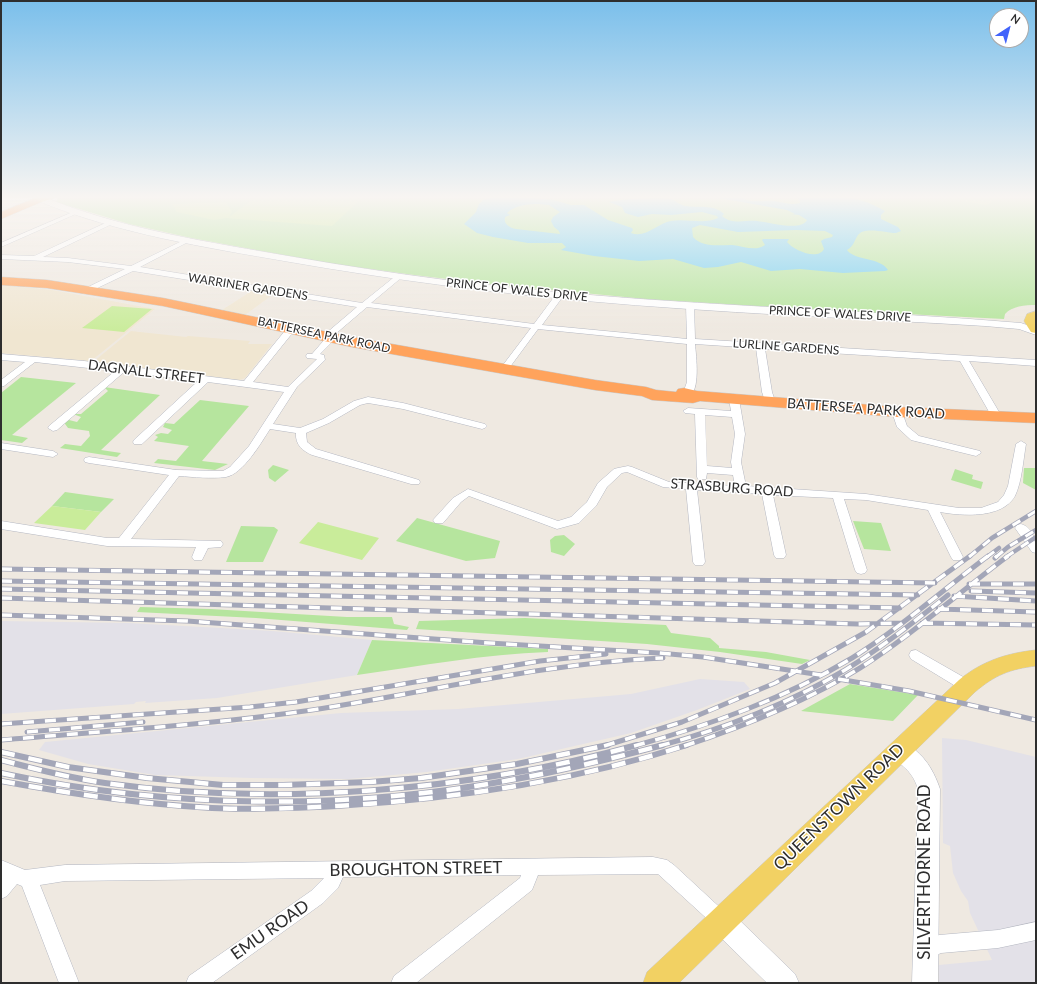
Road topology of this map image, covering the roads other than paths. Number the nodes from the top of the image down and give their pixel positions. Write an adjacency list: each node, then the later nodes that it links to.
1 (69, 242): 5 (street)
2 (184, 242): 6 (street)
3 (191, 242): 7 (street, PRINCE OF WALES DRIVE)
4 (1, 257): 5 (street, WARRINER GARDENS)
5 (34, 258): 6 (street, WARRINER GARDENS)
6 (132, 268): 9 (street); 11 (street, WARRINER GARDENS)
7 (398, 276): 10 (street, PRINCE OF WALES DRIVE); 11 (street)
8 (1, 281): 9 (highway, BATTERSEA PARK ROAD)
9 (89, 290): 15 (highway, BATTERSEA PARK ROAD)
10 (560, 295): 12 (street, PRINCE OF WALES DRIVE); 14 (street)
11 (365, 305): 14 (street, WARRINER GARDENS); 16 (street)
12 (690, 305): 13 (street, PRINCE OF WALES DRIVE); 17 (street)
13 (1035, 324)
14 (536, 326): 17 (street, LURLINE GARDENS); 24 (street)
15 (292, 330): 16 (highway, BATTERSEA PARK ROAD); 27 (street)
16 (329, 338): 24 (highway, BATTERSEA PARK ROAD); 28 (street)
17 (691, 341): 18 (street, LURLINE GARDENS); 29 (street)
18 (760, 345): 20 (street, LURLINE GARDENS); 30 (street)
19 (1, 357): 21 (street, DAGNALL STREET)
20 (963, 358): 22 (street, LURLINE GARDENS); 33 (street)
21 (34, 359): 23 (street, DAGNALL STREET); 26 (street)
22 (1036, 363)
23 (122, 369): 25 (street, DAGNALL STREET); 37 (street)
24 (504, 369): 29 (highway, BATTERSEA PARK ROAD)
25 (206, 379): 27 (street, DAGNALL STREET); 39 (street)
26 (1, 384)
27 (247, 384): 28 (street, DAGNALL STREET)
28 (291, 390): 35 (street)
29 (693, 399): 31 (highway, BATTERSEA PARK ROAD); 45 (street)
30 (770, 401): 31 (highway, BATTERSEA PARK ROAD); 32 (highway, BATTERSEA PARK ROAD)
31 (735, 406): 45 (street)
32 (897, 412): 33 (highway, BATTERSEA PARK ROAD); 42 (street)
33 (1002, 417): 34 (highway)
34 (1034, 425)
35 (267, 426): 38 (street); 46 (street)
36 (482, 426): 38 (street)
37 (53, 428)
38 (301, 431): 47 (street)
39 (138, 442)
40 (1021, 444): 52 (street, STRASBURG ROAD)
41 (1, 446): 43 (street)
42 (976, 453)
43 (53, 454)
44 (89, 460): 46 (street)
45 (737, 472): 49 (street)
46 (176, 473): 56 (street)
47 (415, 482)
48 (691, 487): 49 (street, STRASBURG ROAD); 53 (street, STRASBURG ROAD); 63 (street)
49 (741, 490): 50 (street, STRASBURG ROAD)
50 (767, 490): 51 (street, STRASBURG ROAD); 60 (street)
51 (837, 495): 52 (street, STRASBURG ROAD); 64 (street)
52 (932, 508): 62 (street)
53 (439, 520)
54 (1, 525): 56 (street)
55 (1021, 528): 59 (street)
56 (122, 542): 57 (street)
57 (204, 544): 58 (street); 61 (street)
58 (217, 544)
59 (1036, 549)
60 (780, 555)
61 (198, 557)
62 (957, 558)
63 (699, 562)
64 (861, 570)
65 (916, 654): 67 (street)
66 (1036, 658): 67 (main road, QUEENSTOWN ROAD)
67 (967, 686): 68 (main road, QUEENSTOWN ROAD)
68 (898, 750): 73 (main road, QUEENSTOWN ROAD); 75 (street, SILVERTHORNE ROAD)
69 (529, 867): 70 (street, BROUGHTON STREET); 73 (street, BROUGHTON STREET); 78 (street)
70 (337, 870): 71 (street, BROUGHTON STREET); 77 (street, EMU ROAD)
71 (16, 874): 72 (street); 76 (street)
72 (1, 890)
73 (722, 920): 79 (main road, QUEENSTOWN ROAD); 80 (street, BROUGHTON STREET)
74 (1036, 931): 75 (street)
75 (925, 952): 81 (street, SILVERTHORNE ROAD)
76 (69, 983)
77 (196, 983)
78 (401, 983)
79 (658, 983)
80 (786, 983)
81 (925, 983)

